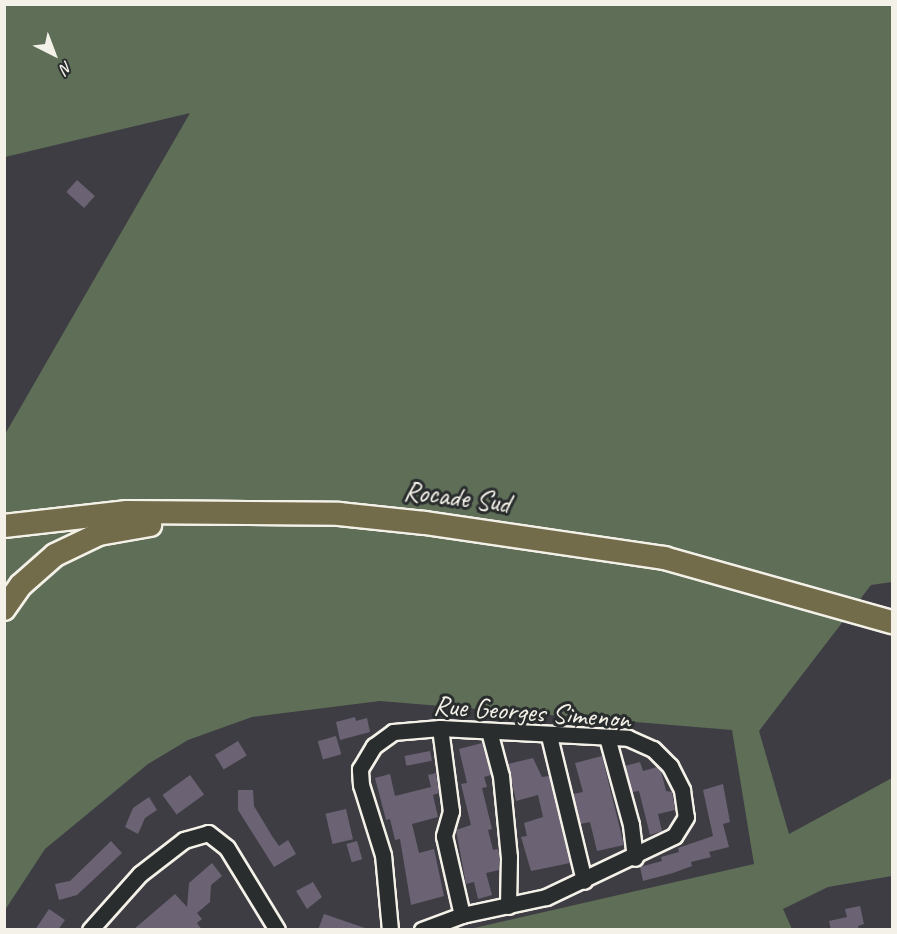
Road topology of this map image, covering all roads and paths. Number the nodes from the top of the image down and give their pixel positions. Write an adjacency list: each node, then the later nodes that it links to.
1 (127, 512): 2 (main road); 3 (main road, Rocade Sud); 4 (main road, Rocade Sud)
2 (4, 516)
3 (425, 523): 5 (main road); 6 (main road, Rocade Sud)
4 (4, 526)
5 (4, 609)
6 (892, 622)
7 (440, 728): 8 (street, Rue Georges Simenon); 14 (street); 17 (street, Rue Georges Simenon)
8 (489, 731): 9 (street, Rue Georges Simenon); 13 (street)
9 (549, 736): 10 (street, Rue Georges Simenon); 12 (street)
10 (607, 737): 11 (street); 11 (street, Rue Georges Simenon)
11 (635, 858): 12 (street, Rue Georges Simenon)
12 (584, 881): 13 (street, Rue Georges Simenon)
13 (508, 906): 14 (street, Rue Georges Simenon)
14 (462, 915): 18 (street, Rue Georges Simenon)
15 (90, 930): 16 (street)
16 (277, 930)
17 (390, 930)
18 (422, 930)

